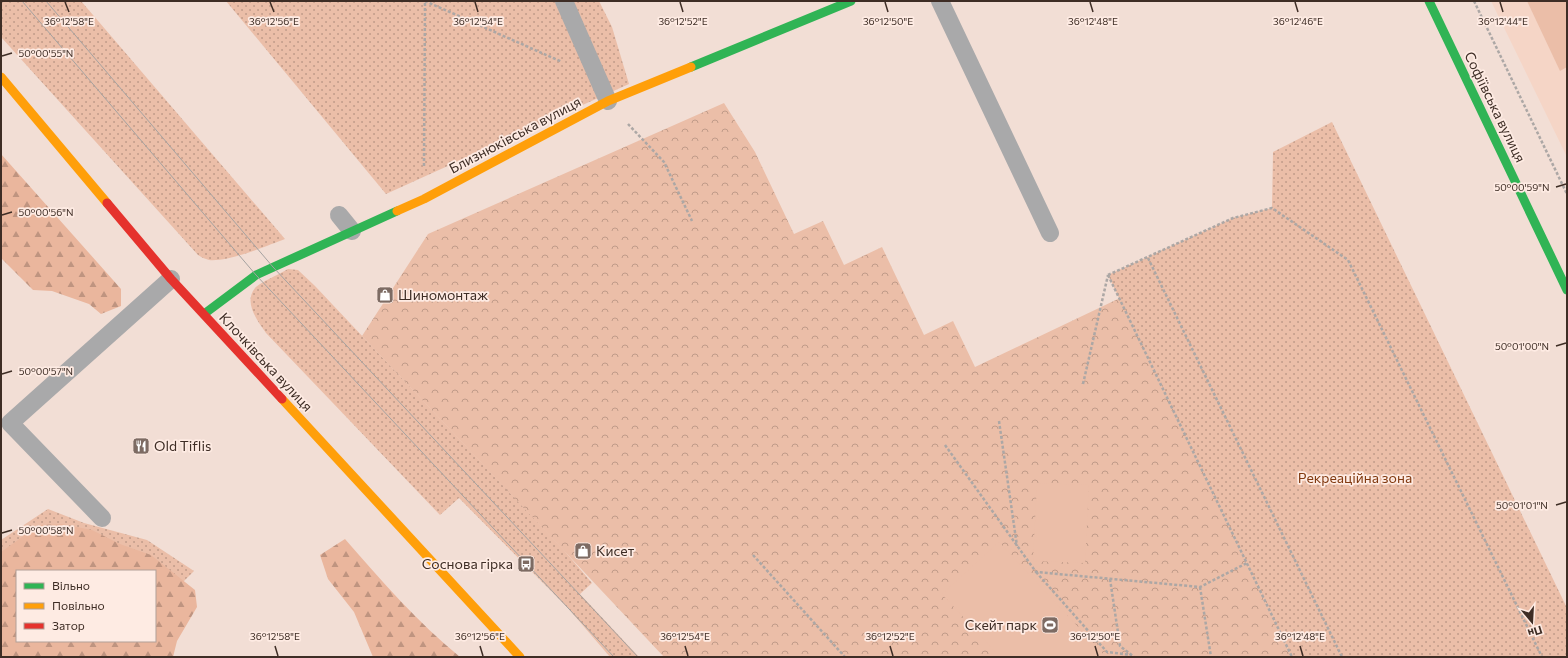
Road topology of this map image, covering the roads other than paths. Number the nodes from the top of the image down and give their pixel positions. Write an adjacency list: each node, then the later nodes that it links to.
1 (564, 1): 6 (lane)
2 (851, 1): 6 (street, Близнюківська вулиця)
3 (940, 1): 9 (lane)
4 (1429, 1): 11 (street, Софіївська вулиця)
5 (1, 77): 10 (street, Клочківська вулиця)
6 (608, 101): 8 (street, Близнюківська вулиця)
7 (339, 215): 8 (lane)
8 (352, 231): 12 (street, Близнюківська вулиця)
9 (1050, 233)
10 (171, 279): 12 (street, Клочківська вулиця); 13 (lane)
11 (1567, 290)
12 (204, 314): 15 (street, Клочківська вулиця)
13 (5, 427): 14 (lane)
14 (102, 518)
15 (520, 657)

